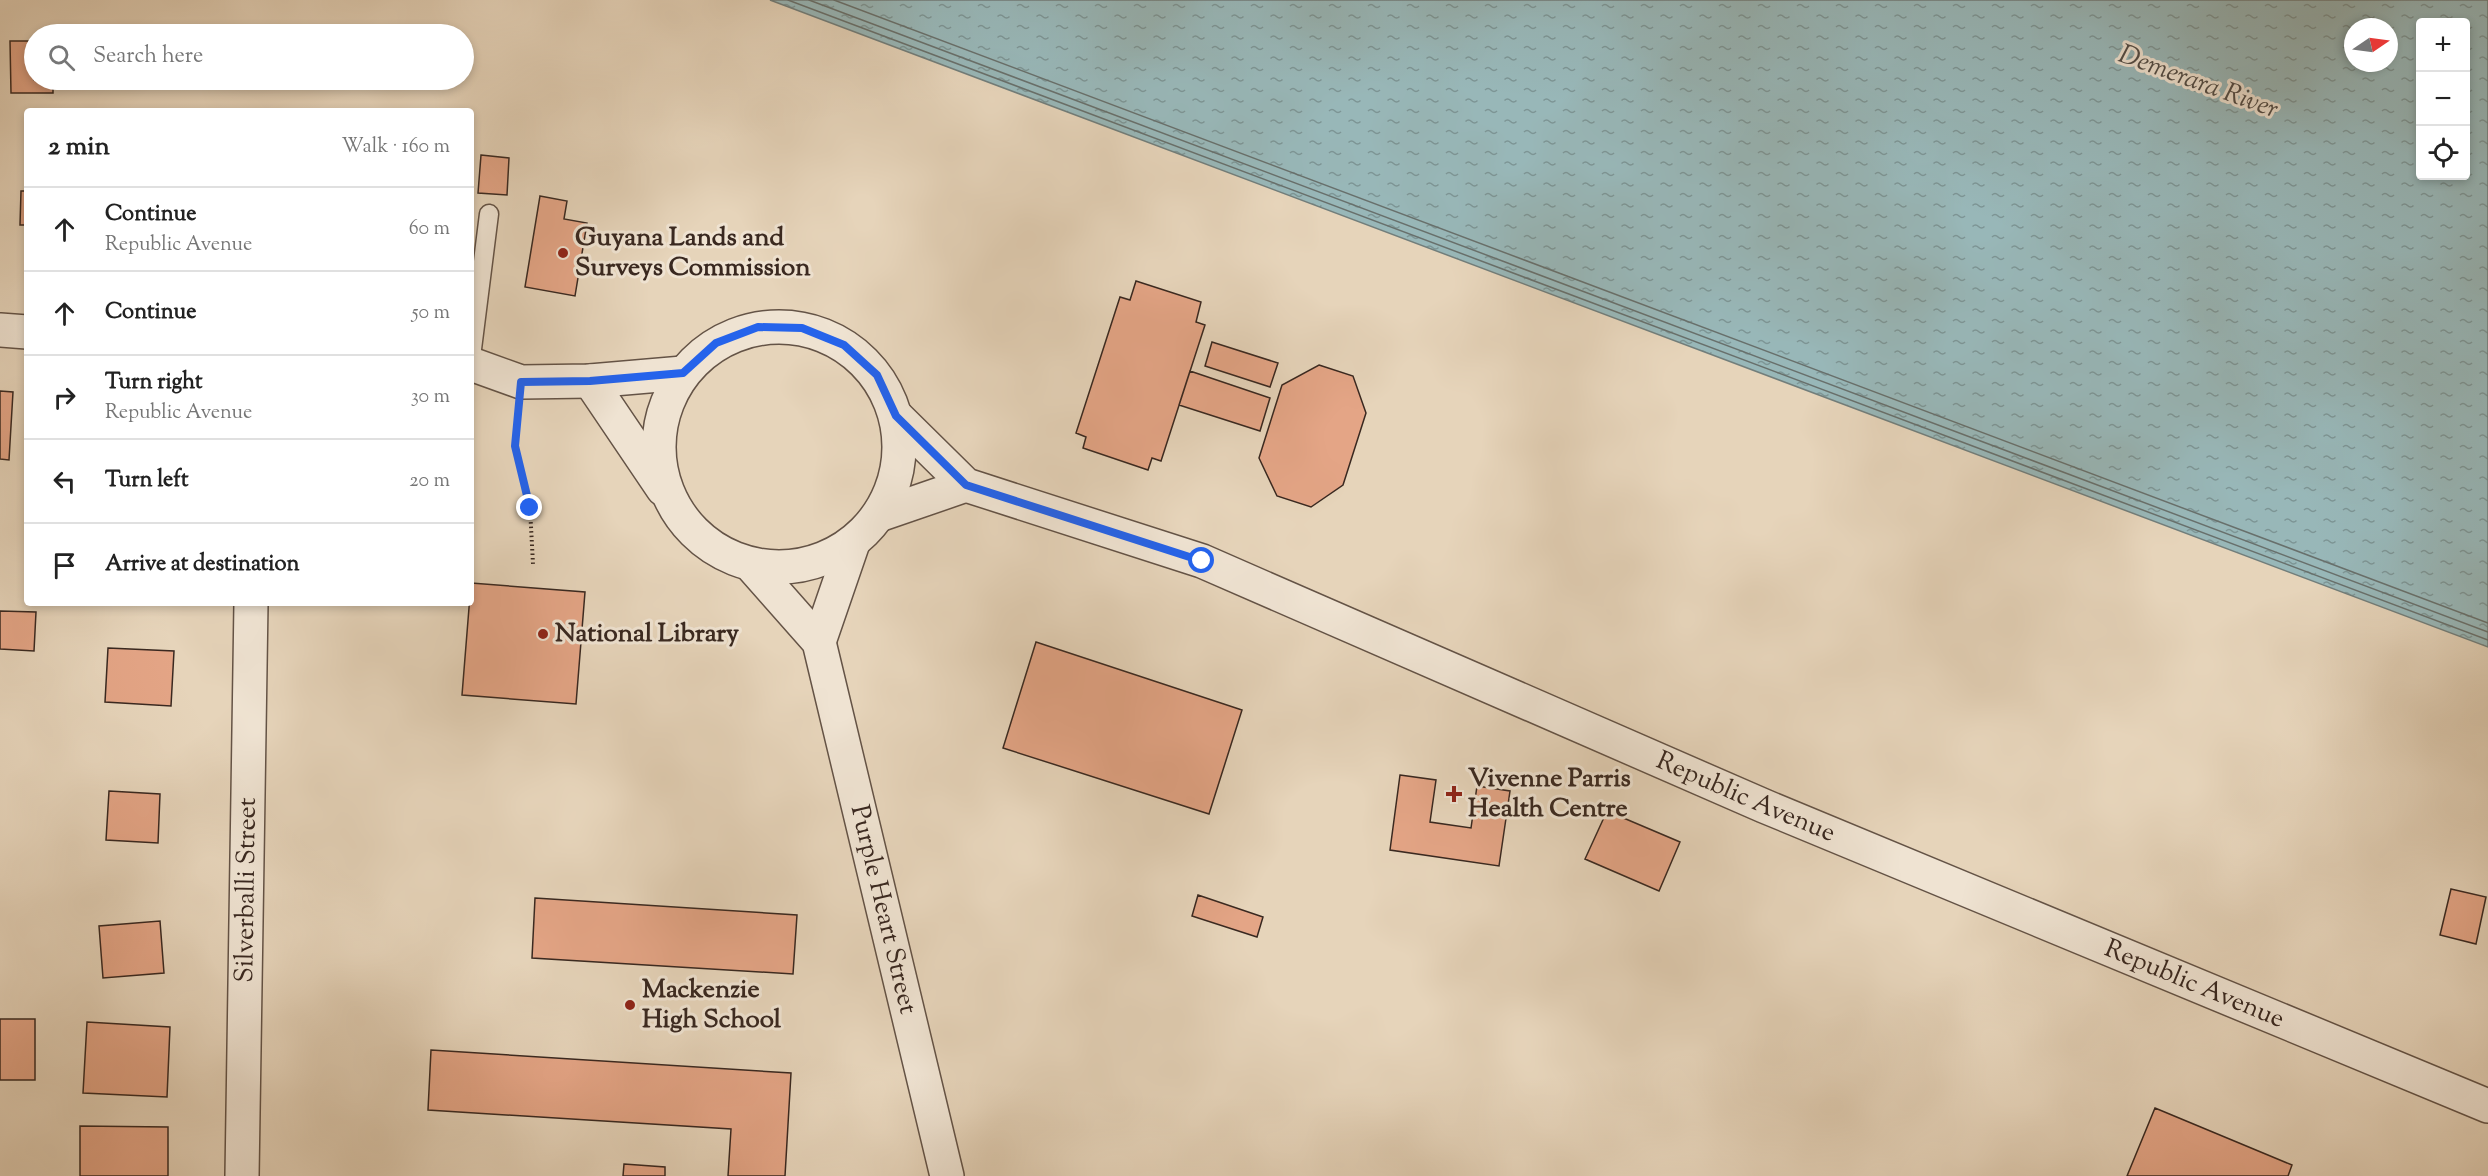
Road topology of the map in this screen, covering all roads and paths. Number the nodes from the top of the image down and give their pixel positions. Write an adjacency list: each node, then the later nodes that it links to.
1 (489, 214): 4 (lane)
2 (0, 330): 3 (street)
3 (24, 332)
4 (474, 333)
5 (474, 365): 8 (street)
6 (683, 373): 7 (street); 9 (street); 11 (street)
7 (590, 381): 8 (street); 11 (street)
8 (521, 382): 14 (path)
9 (896, 416): 10 (street, Republic Avenue); 12 (street)
10 (966, 485): 12 (street); 18 (street, Republic Avenue)
11 (675, 508): 15 (street)
12 (879, 515): 13 (street)
13 (853, 543): 15 (street); 17 (street)
14 (532, 564)
15 (751, 565): 17 (street, Purple Heart Street)
16 (251, 606): 19 (street, Silverballi Street)
17 (819, 642): 20 (street, Purple Heart Street)
18 (2488, 1106)
19 (242, 1176)
20 (947, 1176)

